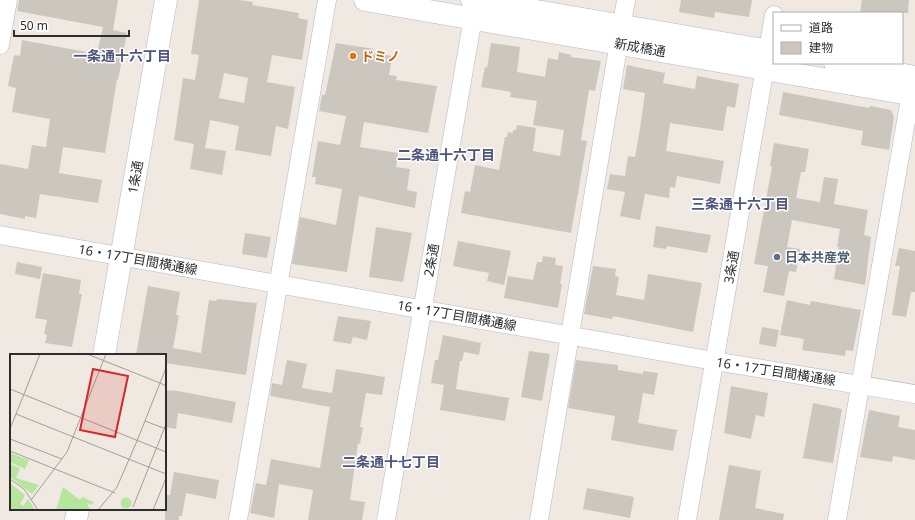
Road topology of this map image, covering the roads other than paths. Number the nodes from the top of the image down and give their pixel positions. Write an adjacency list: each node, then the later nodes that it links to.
1 (8, 0): 11 (street)
2 (166, 0): 17 (street, 1条通)
3 (328, 0): 18 (street)
4 (365, 0): 7 (street, 新成橋通)
5 (626, 0): 10 (street)
6 (777, 0): 8 (street, 3条通)
7 (474, 5): 10 (street, 新成橋通); 19 (street, 2条通)
8 (774, 12)
9 (773, 23): 12 (street, 3条通)
10 (620, 34): 12 (street, 新成橋通); 20 (street)
11 (0, 45)
12 (769, 57): 22 (street, 3条通)
13 (808, 64): 15 (street, 新成橋通)
14 (839, 64): 15 (street)
15 (914, 83): 23 (street)
16 (0, 235): 17 (street, 16・17丁目間横通線)
17 (122, 256): 18 (street, 16・17丁目間横通線); 21 (street, 1条通)
18 (278, 284): 19 (street, 16・17丁目間横通線); 27 (street)
19 (423, 310): 20 (street, 16・17丁目間横通線); 28 (street, 2条通)
20 (569, 334): 22 (street, 16・17丁目間横通線); 29 (street)
21 (104, 354)
22 (714, 361): 23 (street, 16・17丁目間横通線); 30 (street, 3条通)
23 (860, 385): 24 (street, 16・17丁目間横通線); 31 (street)
24 (915, 394)
25 (78, 510): 26 (street)
26 (76, 520)
27 (238, 520)
28 (386, 520)
29 (539, 520)
30 (688, 520)
31 (837, 520)

